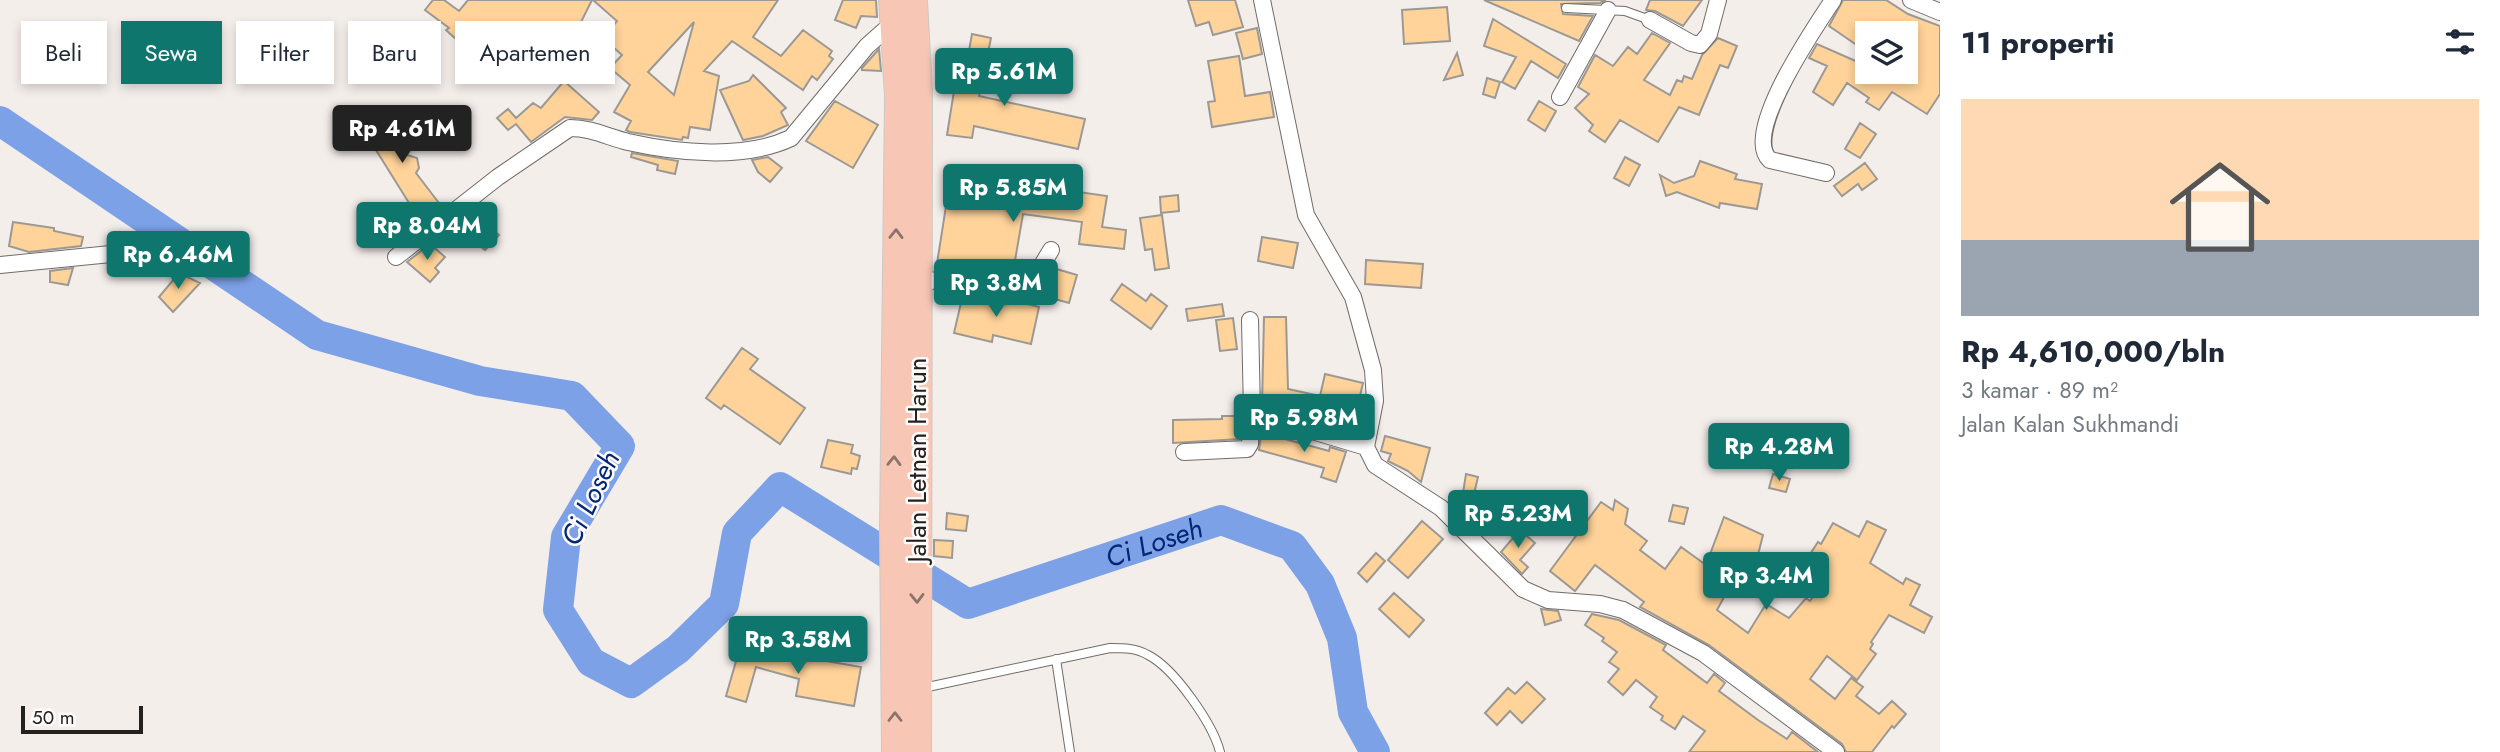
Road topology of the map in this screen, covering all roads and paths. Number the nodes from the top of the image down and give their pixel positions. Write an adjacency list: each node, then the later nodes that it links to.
1 (914, 0): 17 (main road, Jalan Letnan Harun)
2 (1262, 0): 20 (street)
3 (1718, 0): 10 (street)
4 (1833, 0): 12 (street)
5 (1911, 0): 9 (street)
6 (1566, 8): 7 (lane)
7 (1608, 10): 10 (lane); 11 (street)
8 (893, 11): 15 (street); 22 (main road, Jalan Letnan Harun, one-way to 8)
9 (1940, 12)
10 (1650, 20)
11 (1560, 97)
12 (1826, 173)
13 (1051, 250): 17 (street)
14 (131, 252): 16 (street)
15 (396, 257)
16 (0, 265)
17 (918, 279): 22 (main road, Jalan Letnan Harun)
18 (1250, 320): 19 (street)
19 (1252, 413): 20 (street); 21 (street)
20 (1366, 447): 29 (street)
21 (1184, 452)
22 (904, 530): 24 (main road, Jalan Letnan Harun)
23 (1056, 659): 24 (lane); 27 (lane); 28 (lane)
24 (910, 684): 25 (main road, Jalan Letnan Harun, one-way to 24); 26 (main road, Jalan Letnan Harun)
25 (895, 752)
26 (918, 752)
27 (1070, 752)
28 (1220, 752)
29 (1836, 752)

